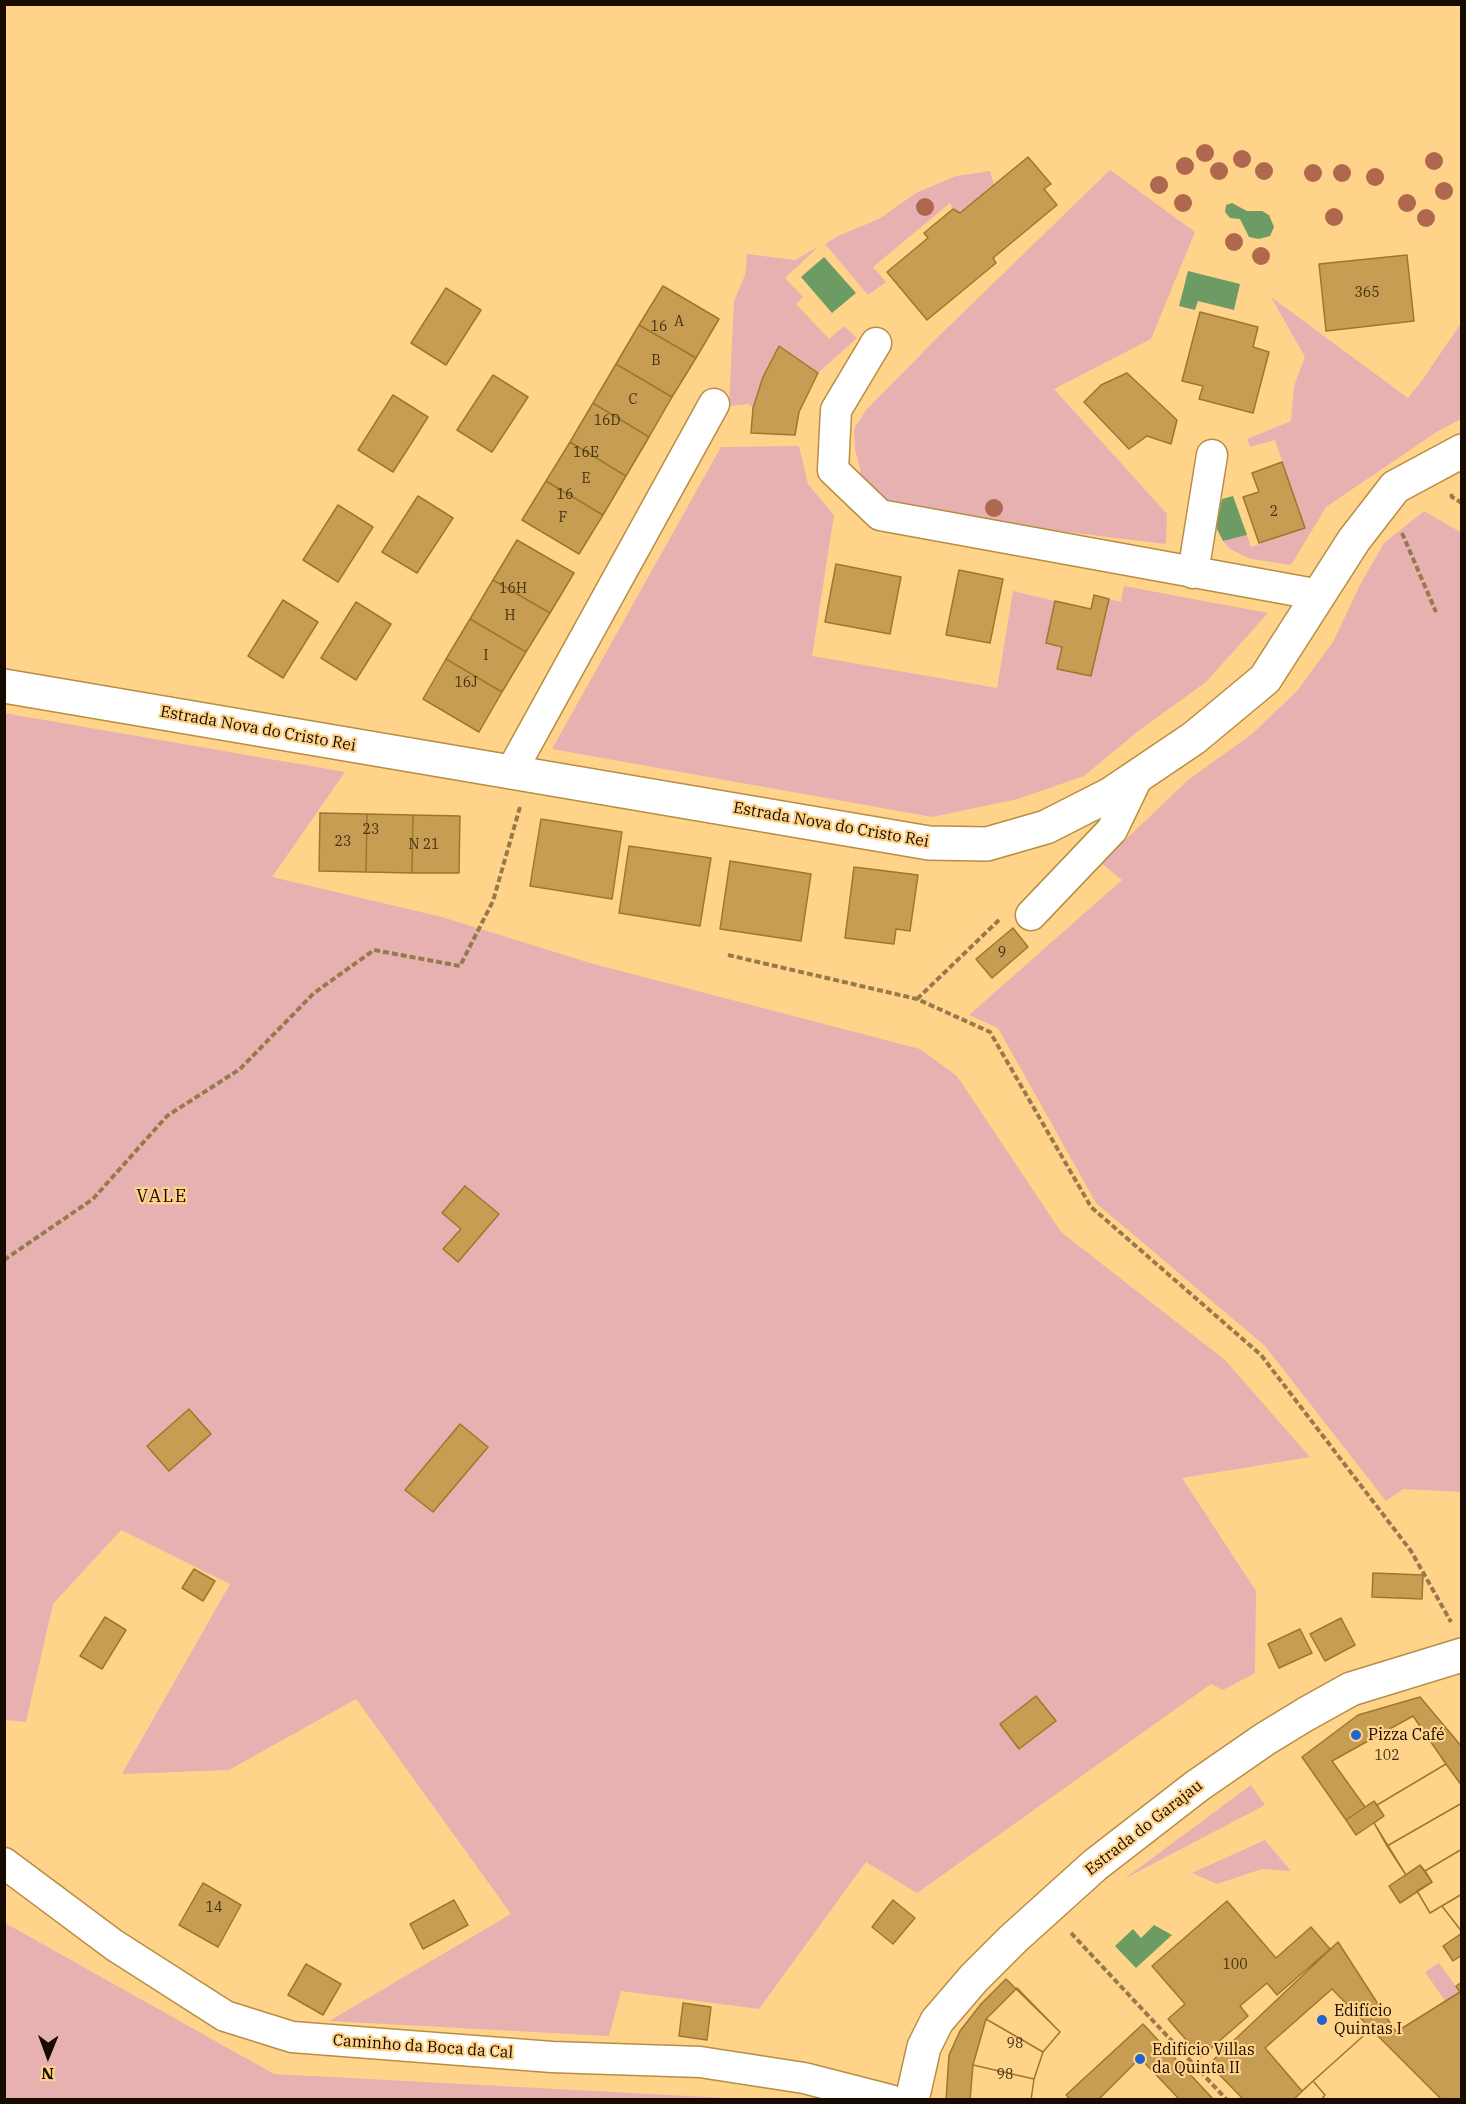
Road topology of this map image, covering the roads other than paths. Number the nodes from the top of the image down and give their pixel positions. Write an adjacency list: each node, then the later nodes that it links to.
1 (876, 343): 5 (street)
2 (714, 404): 8 (street)
3 (1461, 451): 6 (street, Estrada Nova do Cristo Rei)
4 (1212, 455): 5 (street)
5 (1193, 573): 6 (street)
6 (1320, 595): 9 (street, Estrada Nova do Cristo Rei)
7 (4, 686): 8 (street, Estrada Nova do Cristo Rei)
8 (520, 773): 9 (street, Estrada Nova do Cristo Rei)
9 (1138, 776): 10 (street)
10 (1031, 915)
11 (1461, 1655): 14 (street, Estrada do Garajau)
12 (4, 1863): 13 (street, Caminho da Boca da Cal)
13 (890, 2100)
14 (912, 2100)

